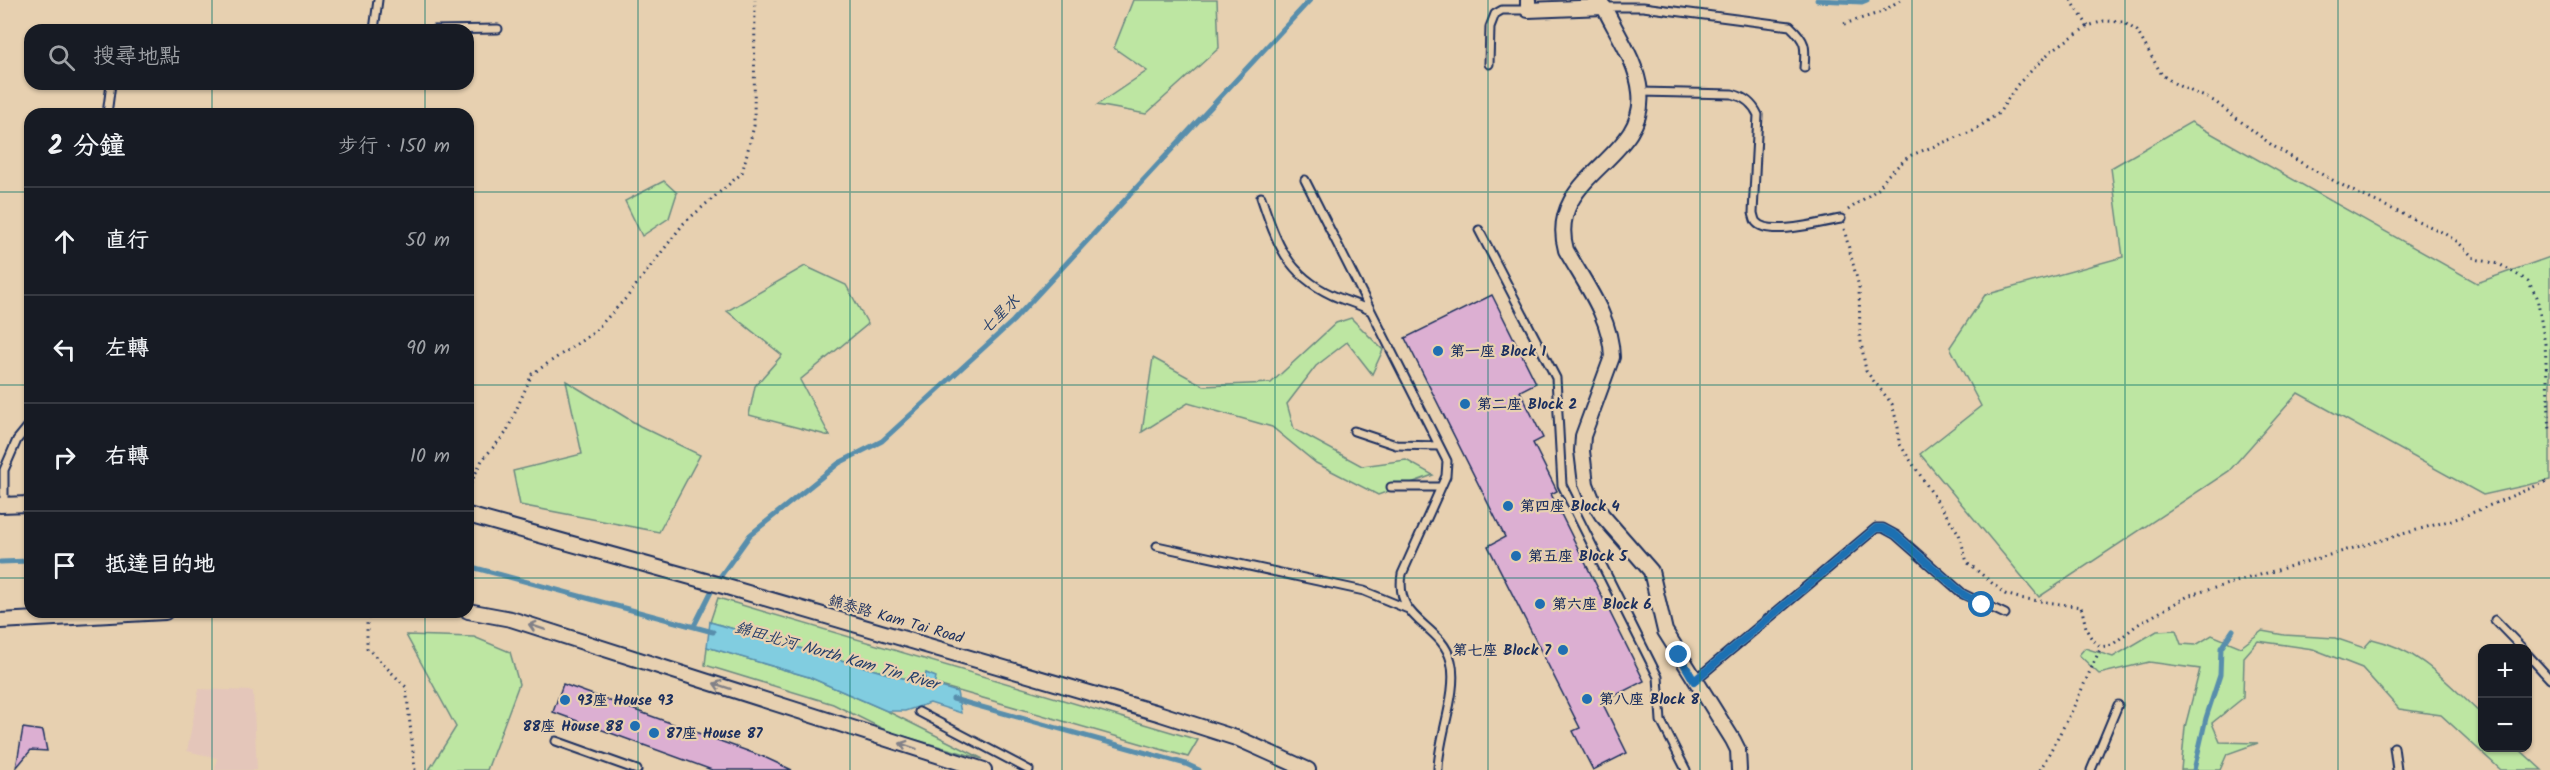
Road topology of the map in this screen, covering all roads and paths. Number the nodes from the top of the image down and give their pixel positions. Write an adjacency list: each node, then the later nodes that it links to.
1 (378, 0): 7 (lane)
2 (755, 0): 28 (path)
3 (1900, 0): 8 (path)
4 (2071, 0): 9 (path)
5 (1528, 5): 6 (street); 12 (lane)
6 (1604, 7): 13 (lane); 15 (street)
7 (375, 24)
8 (1844, 24)
9 (2088, 26): 19 (path); 24 (path)
10 (474, 29): 11 (lane)
11 (498, 29)
12 (1489, 64)
13 (1804, 68)
14 (110, 90): 16 (lane)
15 (1640, 92): 19 (lane); 47 (street)
16 (108, 108)
17 (1305, 180): 21 (lane)
18 (1261, 197): 21 (lane)
19 (1841, 219): 44 (path)
20 (1479, 230): 59 (lane)
21 (1371, 311): 25 (lane)
22 (24, 431): 27 (lane)
23 (1354, 431): 25 (lane)
24 (2550, 432)
25 (1439, 446): 31 (lane)
26 (0, 459): 27 (lane)
27 (4, 470): 33 (lane)
28 (474, 477)
29 (2550, 480): 44 (path)
30 (1390, 487): 31 (lane)
31 (1441, 487): 36 (lane)
32 (24, 504): 33 (street)
33 (2, 505)
34 (474, 517): 57 (street, 錦泰路 Kam Tai Road)
35 (1157, 546): 36 (lane)
36 (1407, 609): 58 (lane)
37 (474, 612): 55 (street, one-way to 37)
38 (2005, 614): 47 (lane)
39 (55, 618): 42 (street)
40 (369, 618): 53 (path)
41 (2495, 620): 43 (lane)
42 (0, 621)
43 (2518, 644)
44 (2101, 647): 61 (path)
45 (2532, 659): 46 (lane)
46 (2550, 679)
47 (1694, 681): 60 (street)
48 (2118, 705): 62 (lane)
49 (920, 712): 56 (lane)
50 (556, 741): 52 (lane)
51 (2394, 747): 63 (lane)
52 (621, 767): 54 (lane)
53 (415, 770)
54 (637, 770)
55 (984, 770)
56 (1029, 770)
57 (1308, 770)
58 (1438, 770)
59 (1686, 770)
60 (1739, 770)
61 (2040, 770)
62 (2091, 770)
63 (2397, 770)

